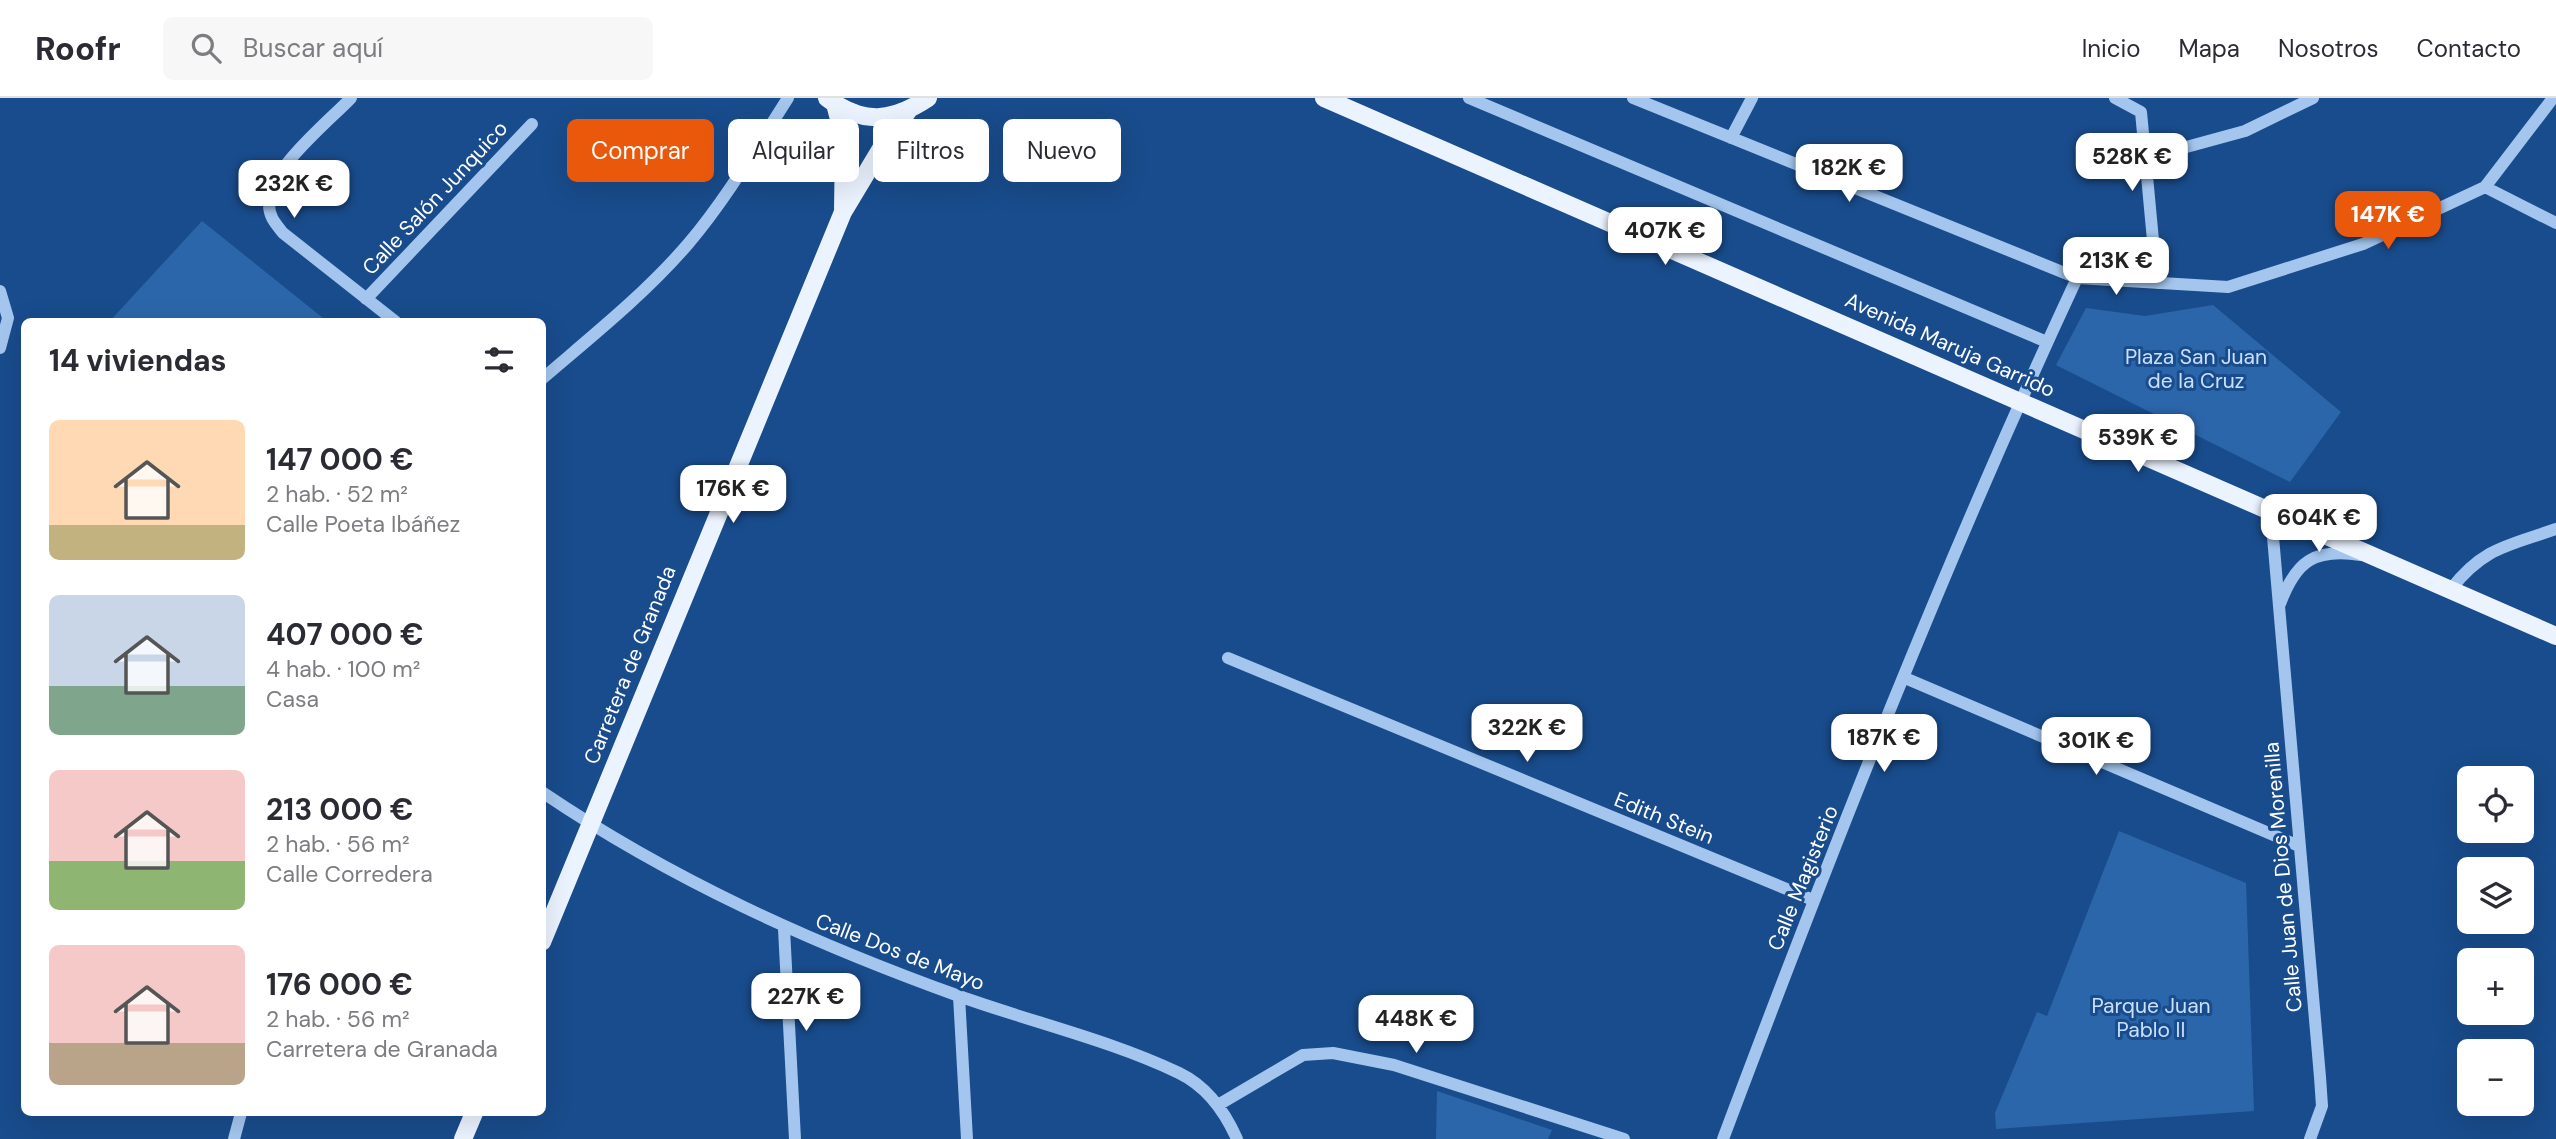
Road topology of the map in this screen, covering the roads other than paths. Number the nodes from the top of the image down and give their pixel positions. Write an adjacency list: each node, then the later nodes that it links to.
1 (351, 98): 22 (street)
2 (788, 98): 26 (street)
3 (928, 98): 12 (main road)
4 (1324, 98): 27 (main road, Avenida Maruja Garrido)
5 (1469, 98): 24 (street)
6 (1633, 98): 14 (street)
7 (1752, 98): 14 (street)
8 (2115, 98): 15 (street)
9 (2314, 98): 15 (street)
10 (2553, 98): 16 (street)
11 (831, 101): 12 (main road); 17 (main road, Carretera de Granada)
12 (908, 111): 17 (main road, Carretera de Granada)
13 (532, 124): 22 (street, Calle Salón Junquico)
14 (1731, 138): 19 (street)
15 (2146, 158): 20 (street)
16 (2485, 187): 18 (street); 20 (street)
17 (843, 212): 37 (main road, Carretera de Granada)
18 (2556, 223)
19 (2077, 278): 20 (street); 24 (street, Calle Magisterio)
20 (2157, 283)
21 (0, 291): 25 (street)
22 (366, 299): 23 (street)
23 (391, 318)
24 (2047, 342): 27 (street, Calle Magisterio)
25 (0, 348)
26 (546, 375)
27 (2021, 400): 28 (main road, Avenida Maruja Garrido); 35 (street, Calle Magisterio)
28 (2271, 514): 30 (main road, Avenida Maruja Garrido); 32 (street, Calle Juan de Dios Morenilla)
29 (2556, 529): 31 (street)
30 (2381, 559): 31 (main road, Avenida Maruja Garrido); 32 (street, Calle Juan de Dios Morenilla)
31 (2451, 589): 33 (main road, Avenida Maruja Garrido)
32 (2279, 608): 38 (street, Calle Juan de Dios Morenilla)
33 (2556, 636)
34 (1228, 658): 39 (street, Edith Stein)
35 (1905, 678): 38 (street); 39 (street, Calle Magisterio)
36 (546, 795): 37 (street, Calle Dos de Mayo)
37 (589, 824): 40 (street, Calle Dos de Mayo); 41 (main road, Carretera de Granada)
38 (2299, 846): 46 (street, Calle Juan de Dios Morenilla)
39 (1813, 900): 53 (street, Calle Magisterio)
40 (784, 929): 42 (street, Calle Dos de Mayo); 49 (street)
41 (546, 932)
42 (959, 996): 43 (street, Calle Dos de Mayo); 50 (street)
43 (1217, 1105): 51 (street, Calle Dos de Mayo); 52 (street)
44 (240, 1116): 47 (street)
45 (473, 1116): 48 (main road)
46 (2307, 1138)
47 (234, 1139)
48 (463, 1139)
49 (795, 1139)
50 (967, 1139)
51 (1237, 1139)
52 (1624, 1139)
53 (1723, 1139)

